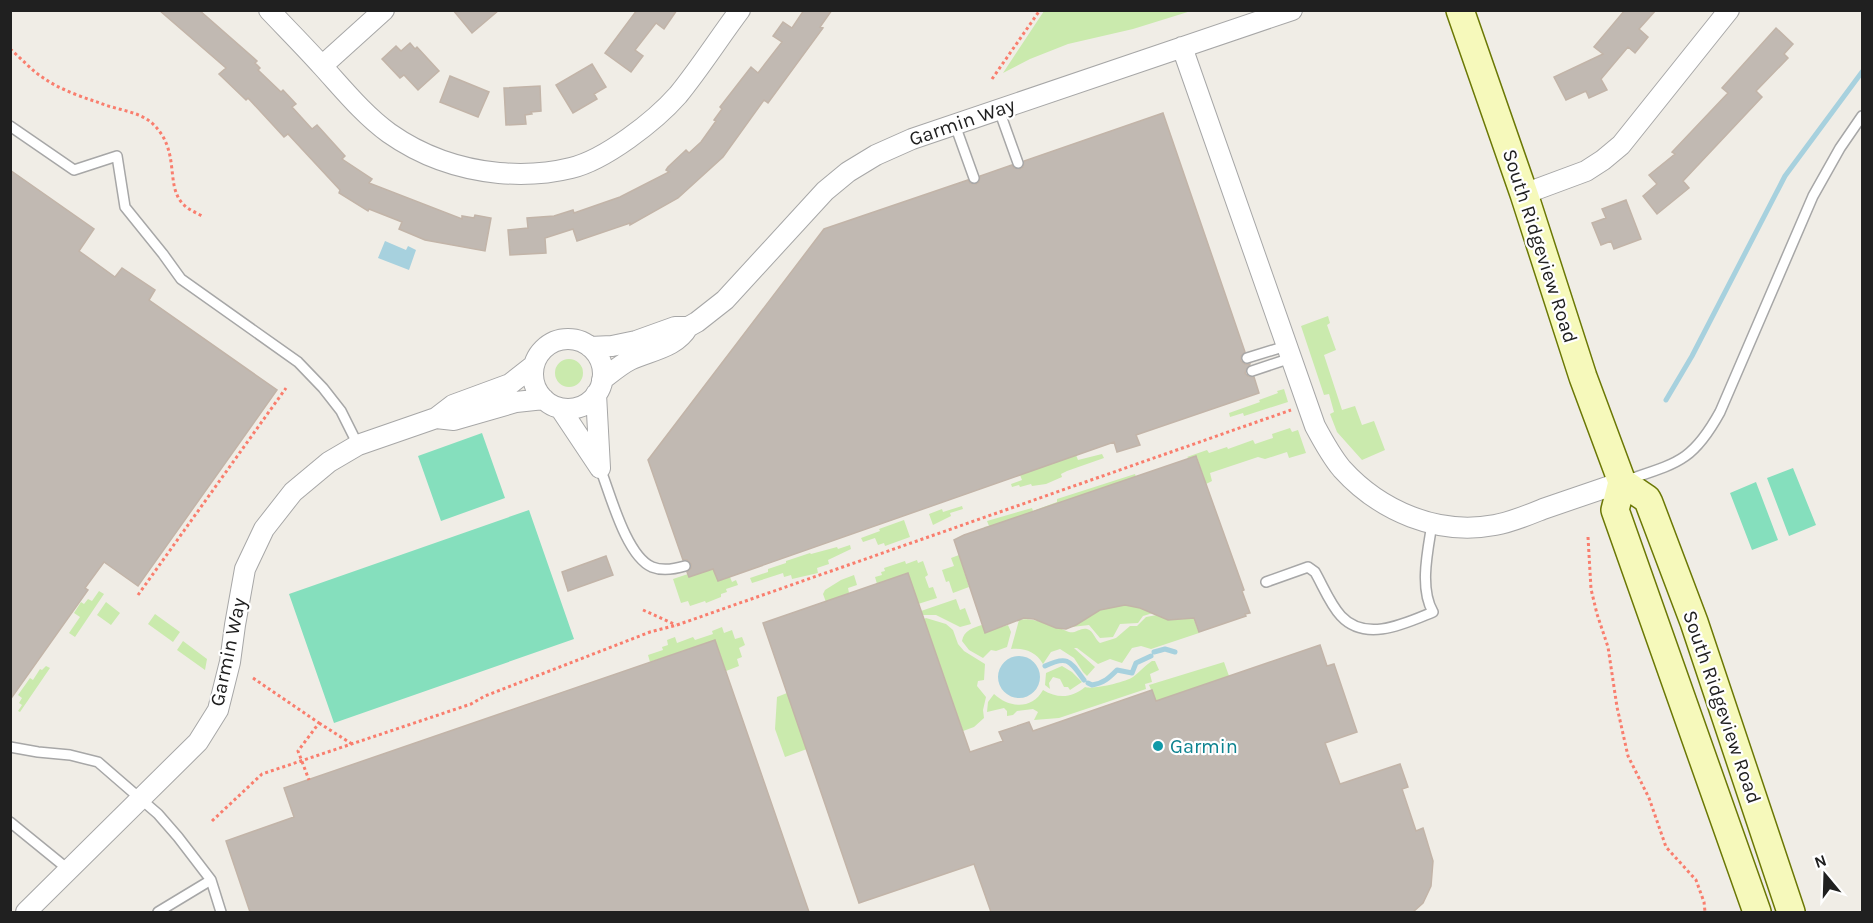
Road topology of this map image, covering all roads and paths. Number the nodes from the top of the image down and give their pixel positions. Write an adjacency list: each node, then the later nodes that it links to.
1 (269, 10): 10 (street)
2 (384, 10): 10 (street)
3 (740, 10): 10 (street)
4 (1040, 10): 11 (path)
5 (1292, 10): 8 (street, Garmin Way)
6 (1460, 10): 18 (main road, South Ridgeview Road)
7 (1729, 10): 18 (street)
8 (1182, 47): 12 (street, Garmin Way); 22 (street)
9 (10, 49): 19 (path)
10 (322, 66)
11 (992, 80)
12 (999, 110): 14 (street, Garmin Way); 16 (lane)
13 (1863, 116): 33 (lane)
14 (955, 125): 17 (lane); 20 (street, Garmin Way)
15 (10, 126): 31 (lane)
16 (1018, 163)
17 (974, 178)
18 (1524, 194): 33 (main road, South Ridgeview Road)
19 (202, 216)
20 (688, 327): 21 (street, Garmin Way); 26 (street, Garmin Way)
21 (590, 347): 24 (street, Garmin Way); 26 (street)
22 (1289, 352): 23 (lane); 25 (lane); 34 (street)
23 (1247, 358)
24 (533, 366): 28 (street); 30 (street, Garmin Way)
25 (1252, 371)
26 (599, 387): 28 (street, Garmin Way); 32 (street)
27 (286, 388): 38 (path)
28 (552, 403): 30 (street, Garmin Way); 32 (street)
29 (1293, 409): 40 (path)
30 (436, 418): 31 (street, Garmin Way)
31 (358, 445): 47 (street, Garmin Way)
32 (600, 468): 36 (lane)
33 (1622, 482): 34 (street); 56 (main road, South Ridgeview Road); 57 (main road, South Ridgeview Road)
34 (1432, 524): 37 (lane)
35 (1588, 537): 55 (path)
36 (685, 566)
37 (1266, 582)
38 (138, 595)
39 (643, 610): 40 (path)
40 (677, 625): 43 (path)
41 (253, 678): 42 (path)
42 (319, 723): 43 (path); 45 (path)
43 (352, 744): 45 (path)
44 (10, 747): 47 (lane)
45 (302, 761): 46 (path); 48 (path)
46 (309, 780)
47 (140, 799): 50 (street, Garmin Way); 51 (lane)
48 (212, 821)
49 (10, 822): 50 (lane)
50 (69, 870): 52 (street, Garmin Way)
51 (211, 880): 53 (lane); 54 (lane)
52 (26, 912)
53 (158, 912)
54 (221, 912)
55 (1705, 912)
56 (1756, 912)
57 (1791, 912)

